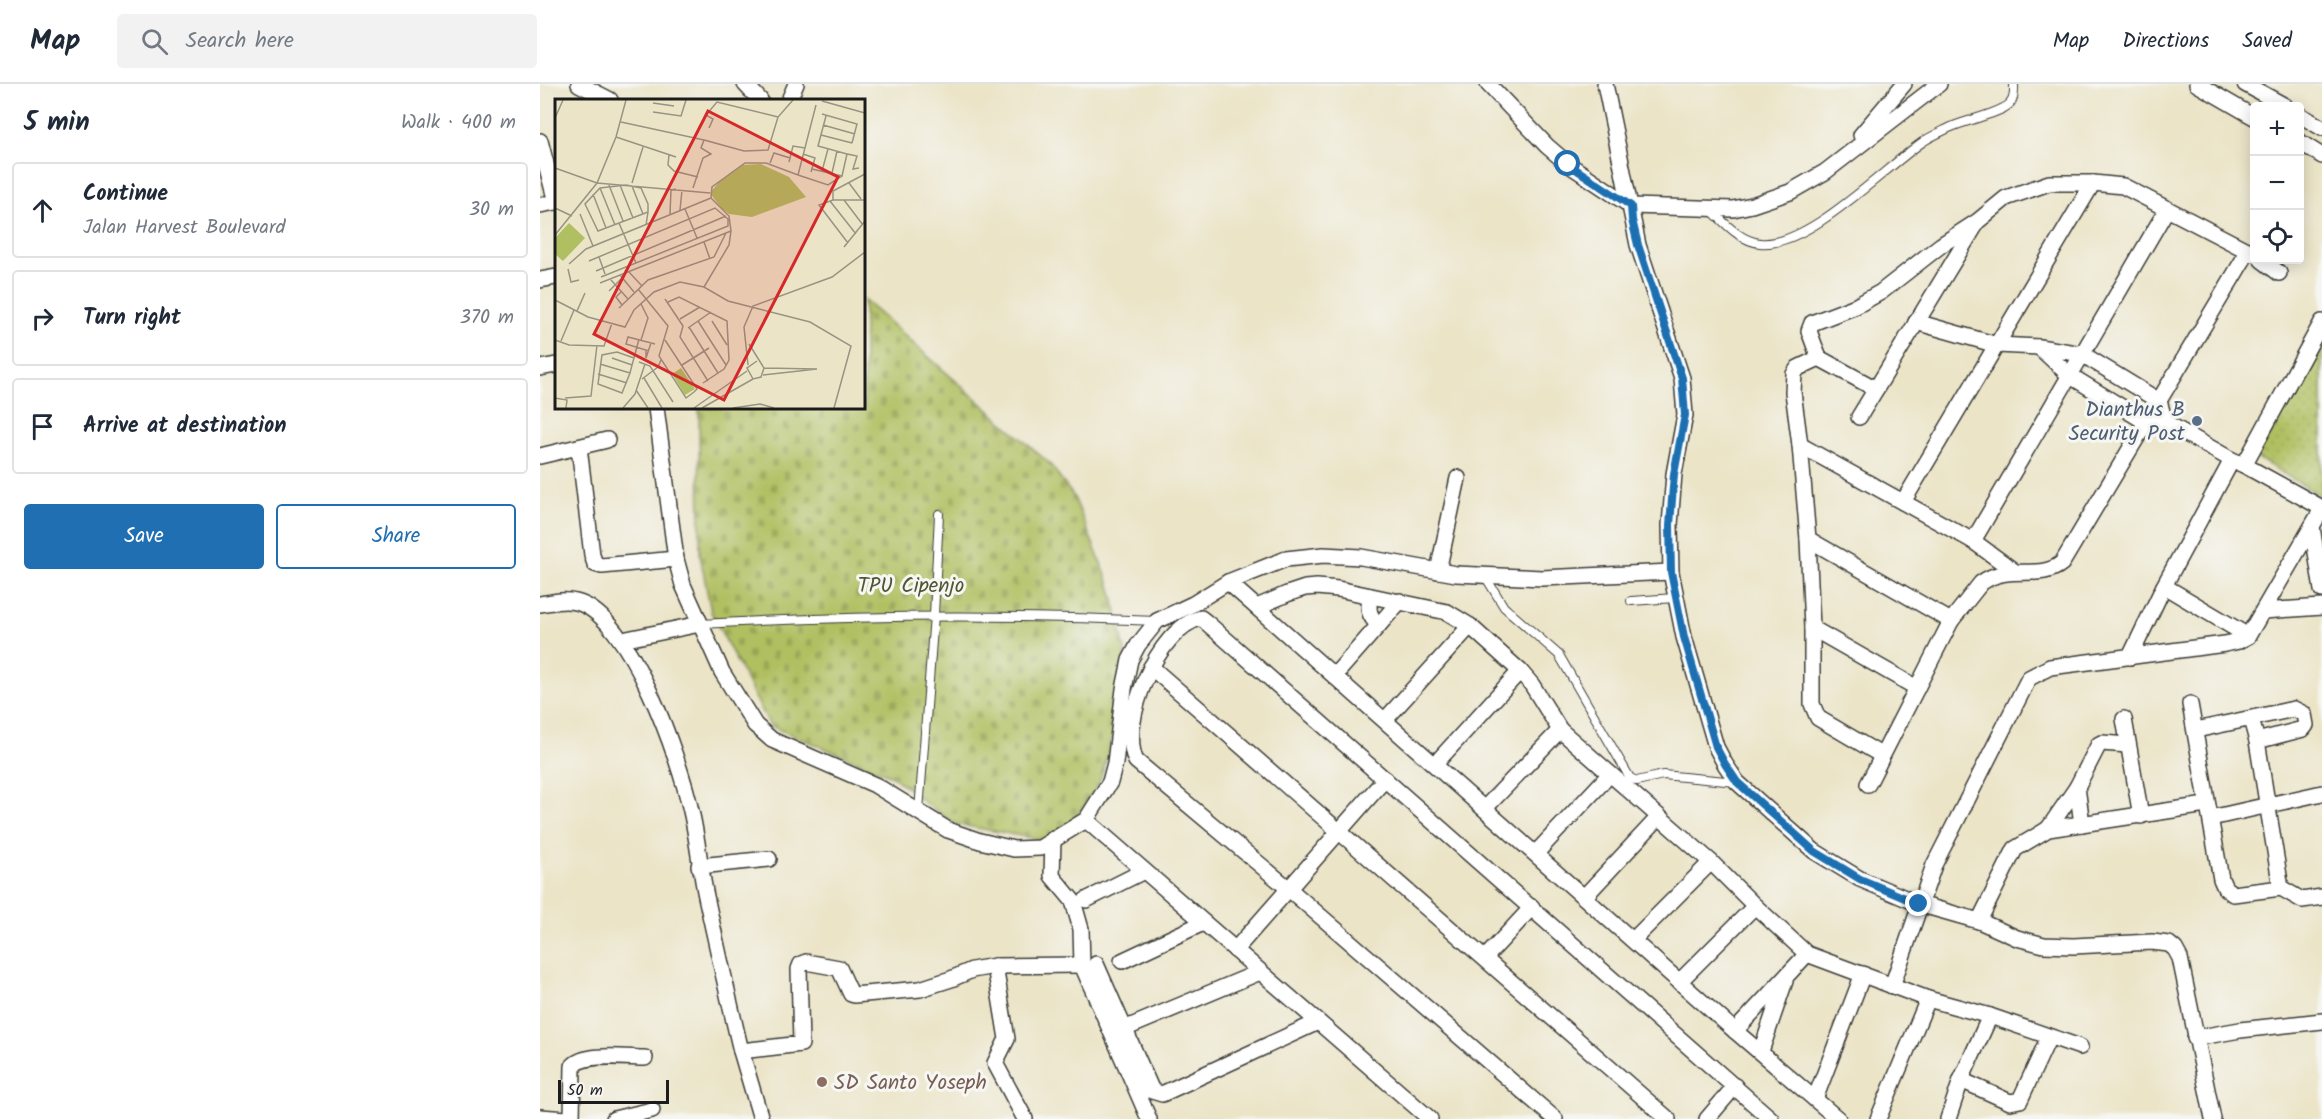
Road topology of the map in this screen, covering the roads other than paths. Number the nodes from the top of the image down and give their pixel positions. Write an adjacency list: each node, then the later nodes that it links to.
1 (579, 84): 11 (street)
2 (745, 84): 12 (street)
3 (796, 84): 13 (street)
4 (1488, 84): 28 (street)
5 (1605, 84): 28 (street)
6 (1904, 84): 21 (street)
7 (1939, 84): 21 (street)
8 (2014, 84): 26 (lane)
9 (2197, 84): 15 (street)
10 (2245, 84): 14 (street)
11 (607, 99)
12 (759, 99)
13 (789, 99)
14 (2277, 102)
15 (2250, 115)
16 (2304, 117): 17 (street)
17 (2322, 128)
18 (540, 141): 23 (street)
19 (2304, 145): 20 (street)
20 (2322, 156)
21 (1842, 158): 26 (street)
22 (2093, 183): 27 (street); 29 (street); 38 (street)
23 (555, 198)
24 (555, 202): 25 (street)
25 (540, 205)
26 (1710, 209): 28 (street)
27 (2167, 209): 30 (street); 40 (street)
28 (1632, 213): 66 (street)
29 (1978, 221): 36 (street); 41 (street)
30 (2250, 251)
31 (2250, 255): 46 (street)
32 (2267, 264): 33 (street)
33 (2279, 273)
34 (555, 277): 35 (street)
35 (540, 280)
36 (1916, 322): 38 (street); 45 (street)
37 (2322, 322): 55 (street)
38 (1997, 345): 39 (street); 57 (street)
39 (2039, 346): 40 (street); 44 (street)
40 (2082, 354): 44 (street); 46 (street)
41 (1819, 358): 45 (street); 52 (street)
42 (555, 365): 43 (street)
43 (540, 368)
44 (2069, 375): 49 (street); 62 (street)
45 (1876, 389): 48 (street)
46 (2159, 401): 49 (street); 50 (street)
47 (656, 410): 63 (street)
48 (1859, 417)
49 (2146, 422): 50 (street); 65 (street)
50 (2165, 422): 55 (street)
51 (607, 440): 53 (street)
52 (1800, 445): 57 (street); 61 (street)
53 (579, 447): 54 (street); 63 (street)
54 (540, 456)
55 (2238, 463): 58 (street); 69 (street)
56 (1458, 477): 64 (street)
57 (1903, 502): 62 (street)
58 (2322, 508): 60 (street)
59 (939, 514): 79 (lane)
60 (2312, 527): 70 (street); 78 (street)
61 (1808, 539): 81 (street); 85 (street)
62 (1973, 542): 65 (street)
63 (676, 559): 82 (street)
64 (1438, 571): 67 (street); 68 (street)
65 (2013, 571): 81 (street)
66 (1671, 572): 67 (street); 72 (street)
67 (1485, 576): 105 (lane)
68 (1228, 582): 76 (street); 80 (street)
69 (2164, 586): 86 (street); 88 (street)
70 (2322, 590)
71 (1370, 596): 73 (street); 76 (street); 83 (street)
72 (1675, 598): 74 (lane); 105 (street)
73 (1400, 601): 83 (street); 84 (street)
74 (1631, 601)
75 (540, 604): 87 (street)
76 (1257, 607): 91 (street)
77 (2322, 607): 78 (street)
78 (2263, 611): 86 (street)
79 (934, 615): 80 (lane); 82 (lane); 111 (lane)
80 (1157, 621): 115 (street)
81 (1951, 621): 92 (street)
82 (700, 624): 87 (street); 111 (street)
83 (1379, 625): 91 (street)
84 (1470, 626): 90 (street); 96 (street)
85 (1812, 628): 92 (street); 101 (street)
86 (2248, 636): 88 (street)
87 (622, 640): 123 (street)
88 (2130, 657): 130 (street)
89 (1151, 667): 104 (street); 118 (street); 126 (street)
90 (1520, 671): 97 (street); 102 (street)
91 (1335, 675): 96 (street)
92 (1917, 688): 101 (street)
93 (2190, 704): 98 (street)
94 (2124, 719): 100 (street)
95 (2251, 719): 98 (street); 99 (street); 99 (street)
96 (1385, 720): 102 (street)
97 (1560, 730): 103 (street); 110 (street)
98 (2196, 730): 112 (street)
99 (2257, 741): 109 (street)
100 (2128, 745): 107 (street); 113 (street)
101 (1881, 755): 106 (street)
102 (1435, 764): 110 (street)
103 (1610, 774): 114 (street); 120 (street)
104 (1385, 779): 118 (street); 132 (street)
105 (1737, 782): 130 (street)
106 (1868, 784)
107 (2076, 787): 116 (street); 117 (street)
108 (2322, 793): 109 (street)
109 (2267, 806): 112 (street); 125 (street)
110 (1485, 808): 120 (street)
111 (919, 811): 119 (street)
112 (2209, 812): 113 (street); 125 (street)
113 (2141, 816): 116 (street)
114 (1659, 817): 122 (street); 127 (street)
115 (1086, 820): 119 (street); 124 (street)
116 (2082, 824): 117 (street)
117 (2048, 829): 133 (street)
118 (1339, 832): 126 (street); 138 (street)
119 (1053, 839): 140 (street)
120 (1536, 853): 127 (street)
121 (769, 859): 123 (street)
122 (1711, 862): 131 (street); 135 (street)
123 (699, 866): 156 (street)
124 (1144, 871): 129 (street); 134 (street)
125 (2280, 888): 128 (street)
126 (1289, 889): 136 (street); 171 (street)
127 (1585, 896): 135 (street)
128 (2322, 897)
129 (1086, 900)
130 (1919, 904): 133 (street); 146 (street)
131 (1755, 906): 137 (street); 145 (street)
132 (1532, 907): 138 (street); 160 (street)
133 (1979, 921): 154 (street)
134 (1203, 923): 136 (street); 139 (street)
135 (1634, 939): 145 (street)
136 (1235, 950): 142 (street)
137 (1807, 954): 143 (street); 144 (street)
138 (1485, 958): 172 (street)
139 (1122, 961)
140 (1089, 964): 141 (street); 151 (street); 169 (street)
141 (995, 966): 156 (street); 168 (street)
142 (1260, 972): 150 (street); 151 (street)
143 (1863, 974): 146 (street); 161 (street)
144 (1787, 975): 152 (street); 157 (street)
145 (1680, 980): 152 (street)
146 (1892, 986): 147 (street)
147 (1928, 999): 148 (street); 176 (street)
148 (1990, 1016): 153 (street); 159 (street)
149 (2322, 1021): 154 (street)
150 (1318, 1022): 151 (street); 170 (street)
151 (1124, 1029)
152 (1735, 1031): 157 (street)
153 (2049, 1037): 155 (street); 159 (street)
154 (2196, 1038): 178 (street)
155 (2080, 1047)
156 (741, 1051): 167 (street)
157 (1761, 1051): 161 (street)
158 (645, 1058): 165 (street)
159 (1961, 1080): 177 (street)
160 (1736, 1086): 173 (street); 174 (street)
161 (1815, 1099): 175 (street)
162 (652, 1110): 166 (street)
163 (540, 1118): 164 (street)
164 (567, 1119)
165 (572, 1119)
166 (614, 1119)
167 (760, 1119)
168 (1025, 1119)
169 (1149, 1119)
170 (1430, 1119)
171 (1554, 1119)
172 (1668, 1119)
173 (1707, 1119)
174 (1772, 1119)
175 (1838, 1119)
176 (1878, 1119)
177 (1948, 1119)
178 (2213, 1119)

